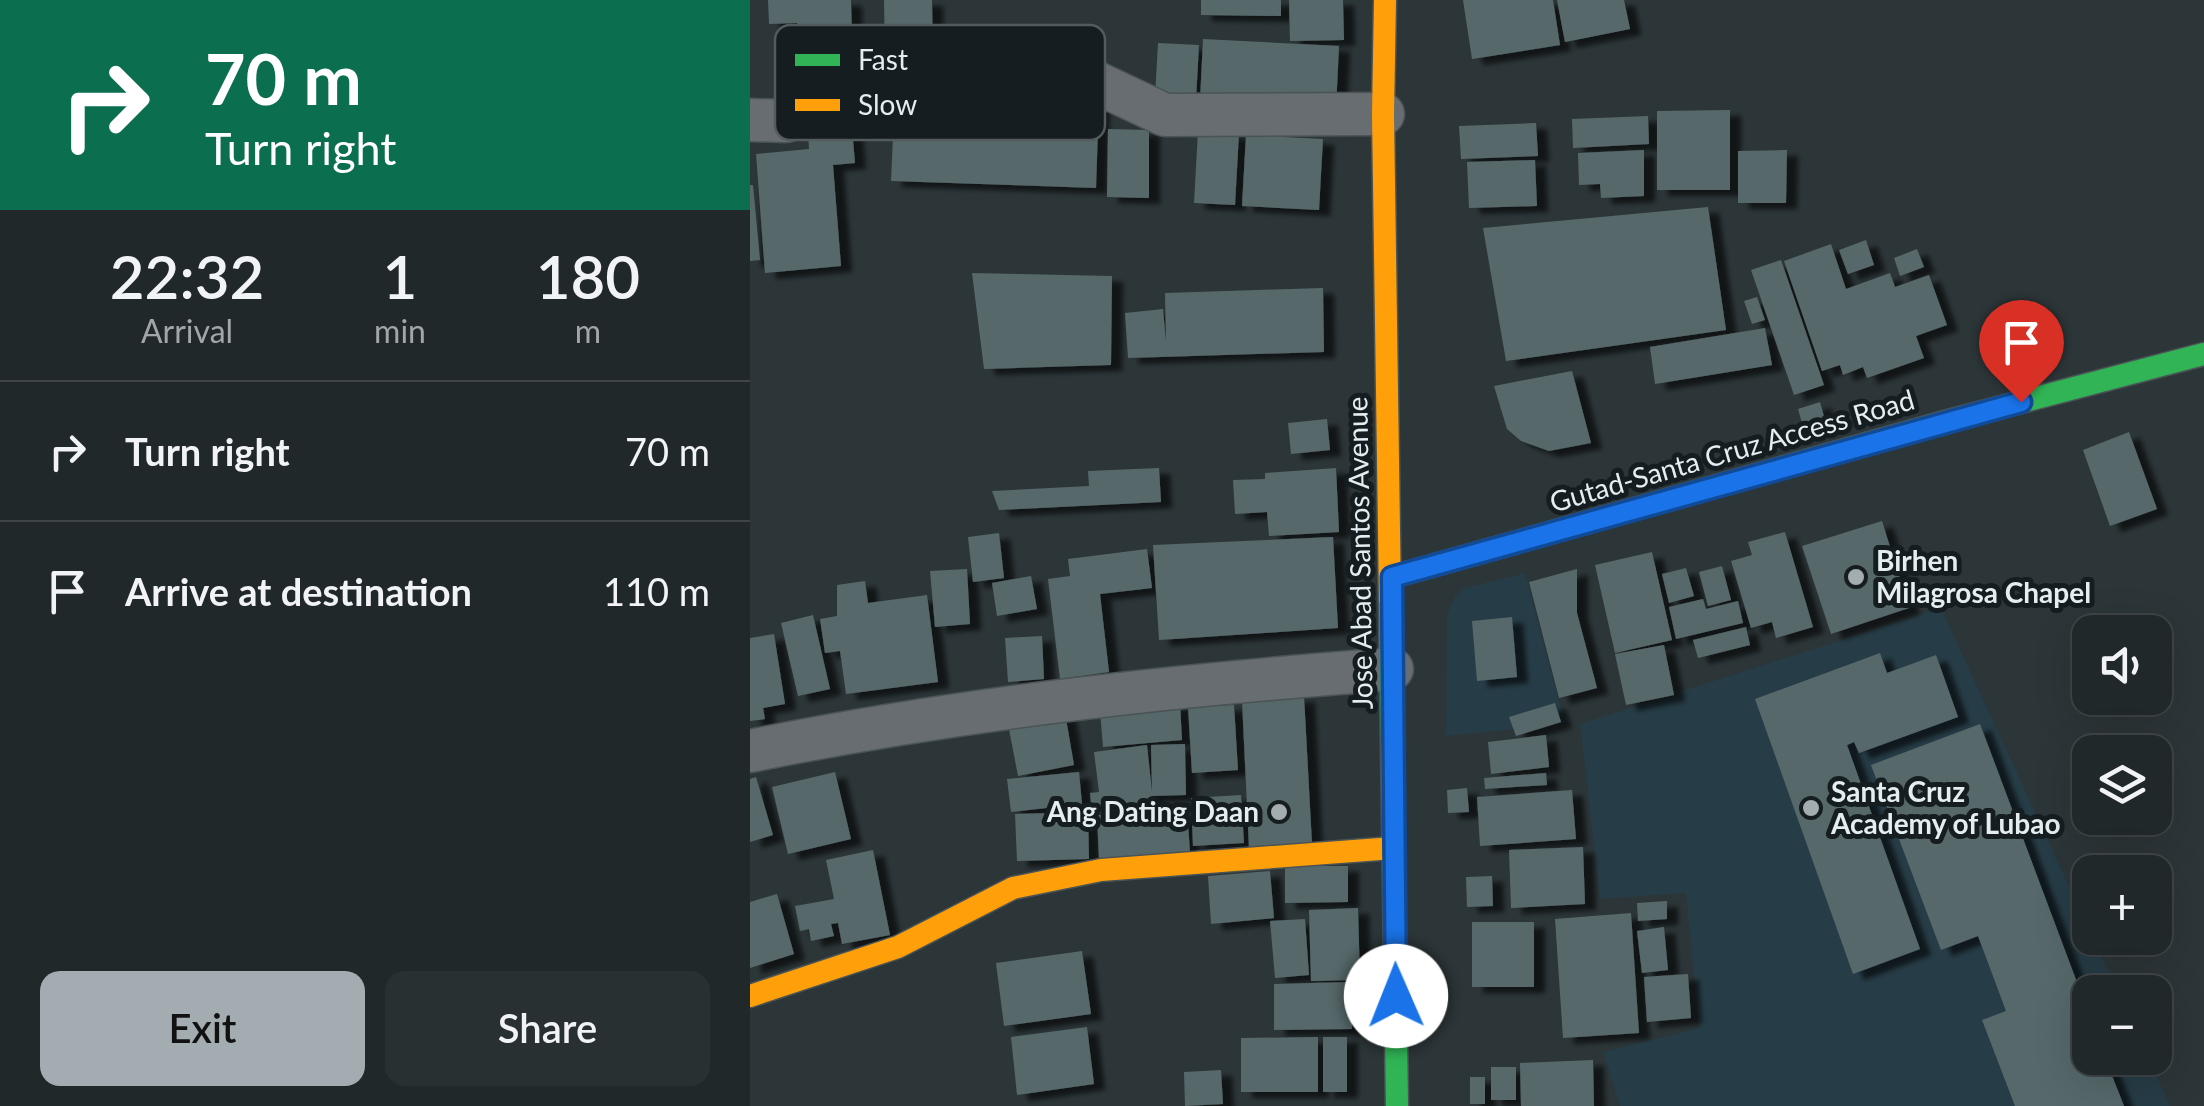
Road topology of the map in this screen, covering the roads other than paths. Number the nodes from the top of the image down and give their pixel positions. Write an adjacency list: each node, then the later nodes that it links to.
1 (1384, 0): 3 (main road, Jose Abad Santos Avenue)
2 (1105, 87): 3 (street)
3 (1383, 114): 5 (main road, Jose Abad Santos Avenue)
4 (2204, 354): 5 (main road, Gutad-Santa Cruz Access Road)
5 (1392, 577): 6 (main road, Jose Abad Santos Avenue)
6 (1392, 668): 7 (street); 8 (main road, Jose Abad Santos Avenue)
7 (750, 750)
8 (1393, 848): 9 (main road); 10 (main road, Jose Abad Santos Avenue)
9 (750, 996)
10 (1397, 1106)

